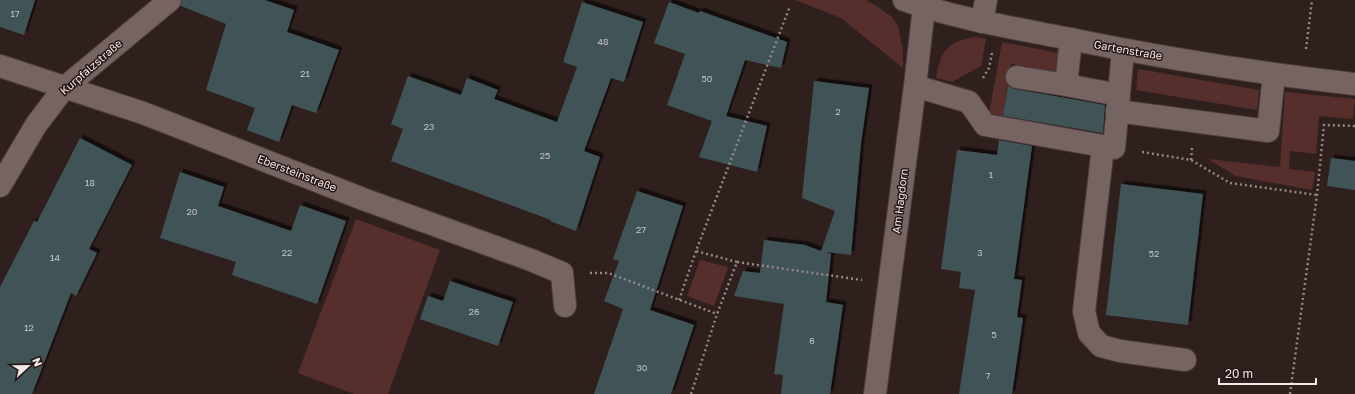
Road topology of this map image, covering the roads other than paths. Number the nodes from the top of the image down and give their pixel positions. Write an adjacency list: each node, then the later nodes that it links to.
1 (170, 0): 13 (street, Kurpfalzstraße)
2 (986, 0): 4 (street)
3 (914, 4): 4 (street, Gartenstraße); 12 (street, Am Hagdorn)
4 (989, 23): 5 (street, Gartenstraße)
5 (1071, 40): 6 (street, Gartenstraße); 11 (street)
6 (1123, 50): 8 (street, Gartenstraße); 14 (street)
7 (0, 66): 13 (street, Ebersteinstraße)
8 (1274, 74): 10 (street, Gartenstraße); 14 (street)
9 (1017, 77): 11 (street)
10 (1355, 84)
11 (1066, 85): 14 (street)
12 (915, 86): 15 (street); 19 (street, Am Hagdorn)
13 (64, 88): 16 (street, Kurpfalzstraße); 17 (street, Ebersteinstraße)
14 (1118, 103): 15 (street)
15 (1108, 147): 18 (street)
16 (0, 186)
17 (565, 306)
18 (1185, 360)
19 (875, 394)

